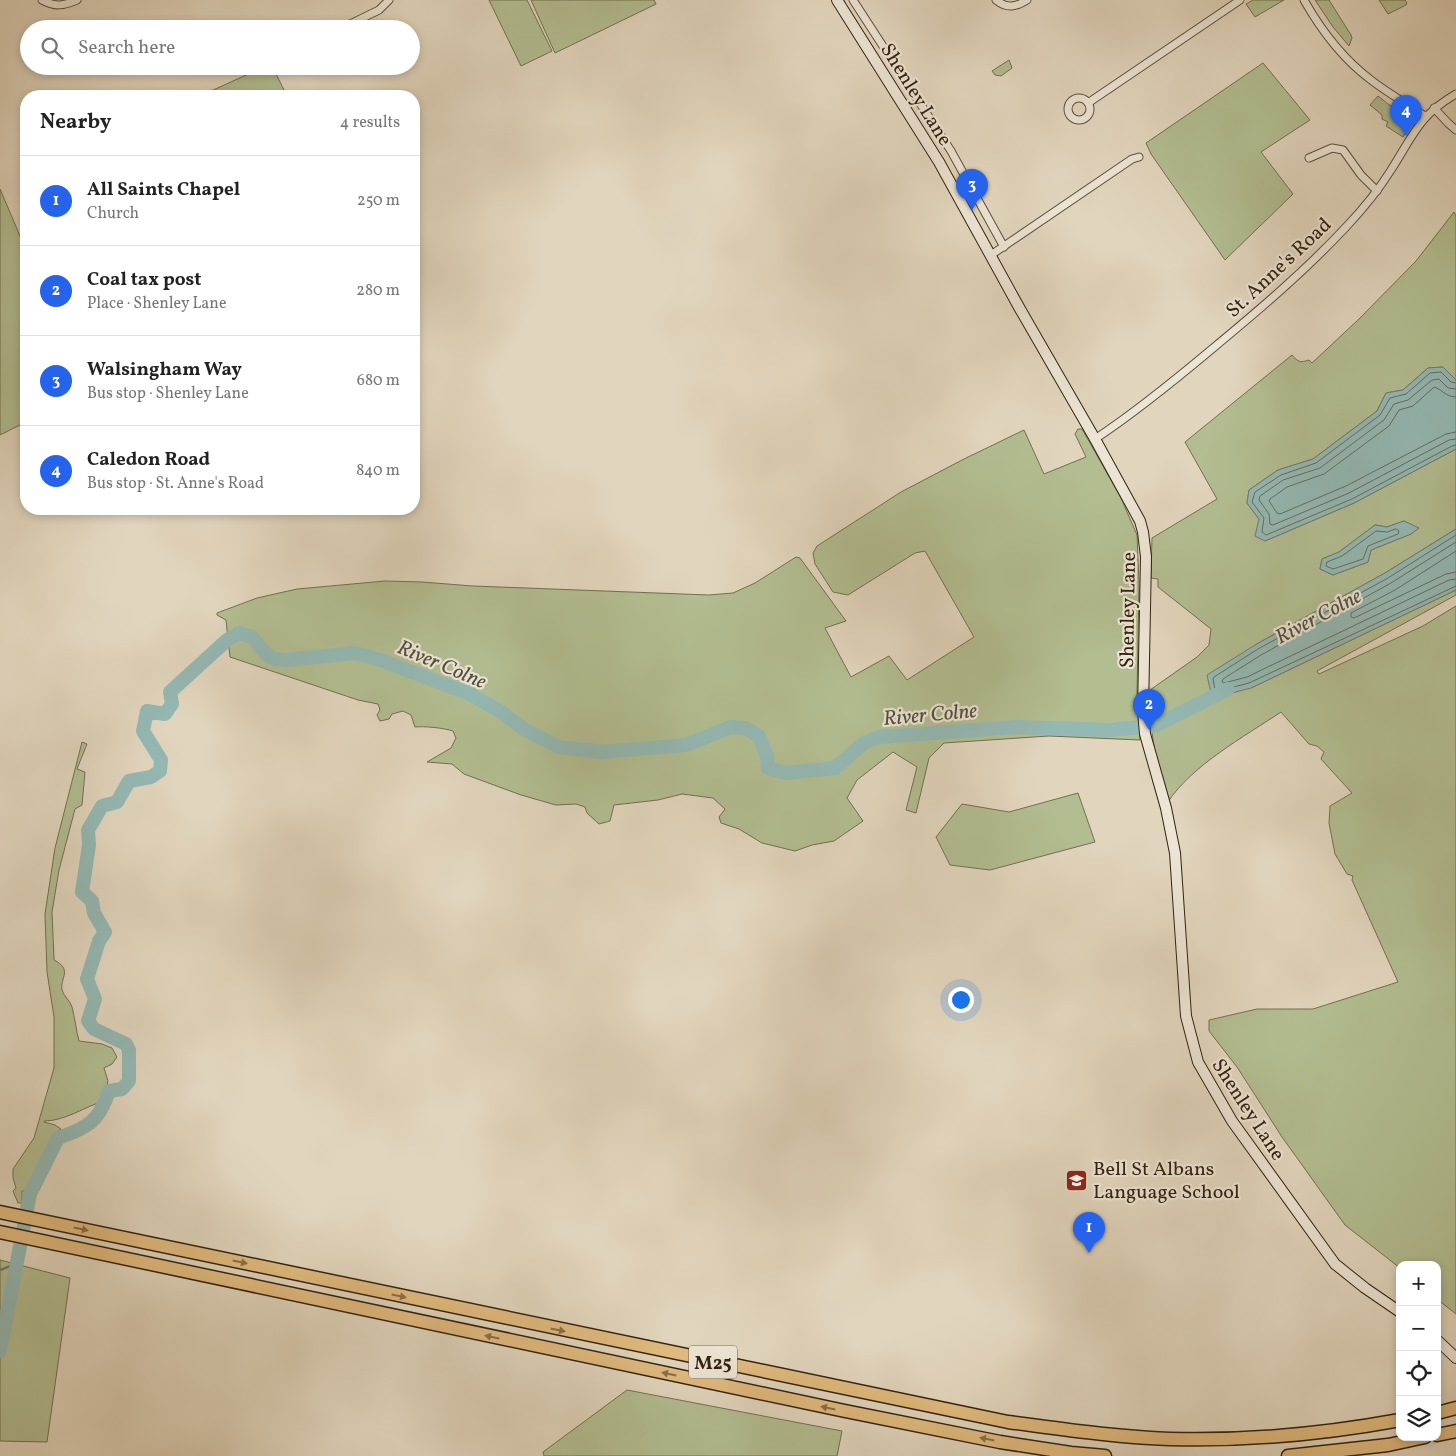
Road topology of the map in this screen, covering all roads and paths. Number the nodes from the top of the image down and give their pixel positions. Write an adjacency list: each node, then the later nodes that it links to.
1 (42, 0): 2 (street)
2 (77, 0)
3 (389, 0): 10 (street)
4 (837, 0): 20 (main road, Shenley Lane)
5 (853, 0): 19 (street, Shenley Lane)
6 (996, 0): 7 (street)
7 (1027, 0)
8 (1240, 0): 12 (street)
9 (1304, 0): 14 (street)
10 (358, 20)
11 (1456, 94): 13 (street, St. Anne's Road)
12 (1088, 103)
13 (1434, 108): 14 (street, St. Anne's Road); 15 (street)
14 (1425, 116): 18 (street, St. Anne's Road)
15 (1456, 130)
16 (1139, 157): 19 (street)
17 (1310, 158): 18 (street)
18 (1377, 191): 21 (street, St. Anne's Road)
19 (1004, 247): 20 (street)
20 (991, 255): 21 (main road, Shenley Lane)
21 (1096, 439): 24 (main road, Shenley Lane)
22 (0, 1212): 29 (highway, M25, one-way to 29)
23 (6, 1233): 33 (highway, M25, one-way to 23)
24 (1396, 1309)
25 (1441, 1344): 26 (main road)
26 (1456, 1358)
27 (1456, 1408): 28 (highway)
28 (1441, 1412)
29 (1396, 1421)
30 (1456, 1431): 31 (highway)
31 (1441, 1434)
32 (1404, 1441): 34 (highway)
33 (1104, 1456)
34 (1288, 1456)

